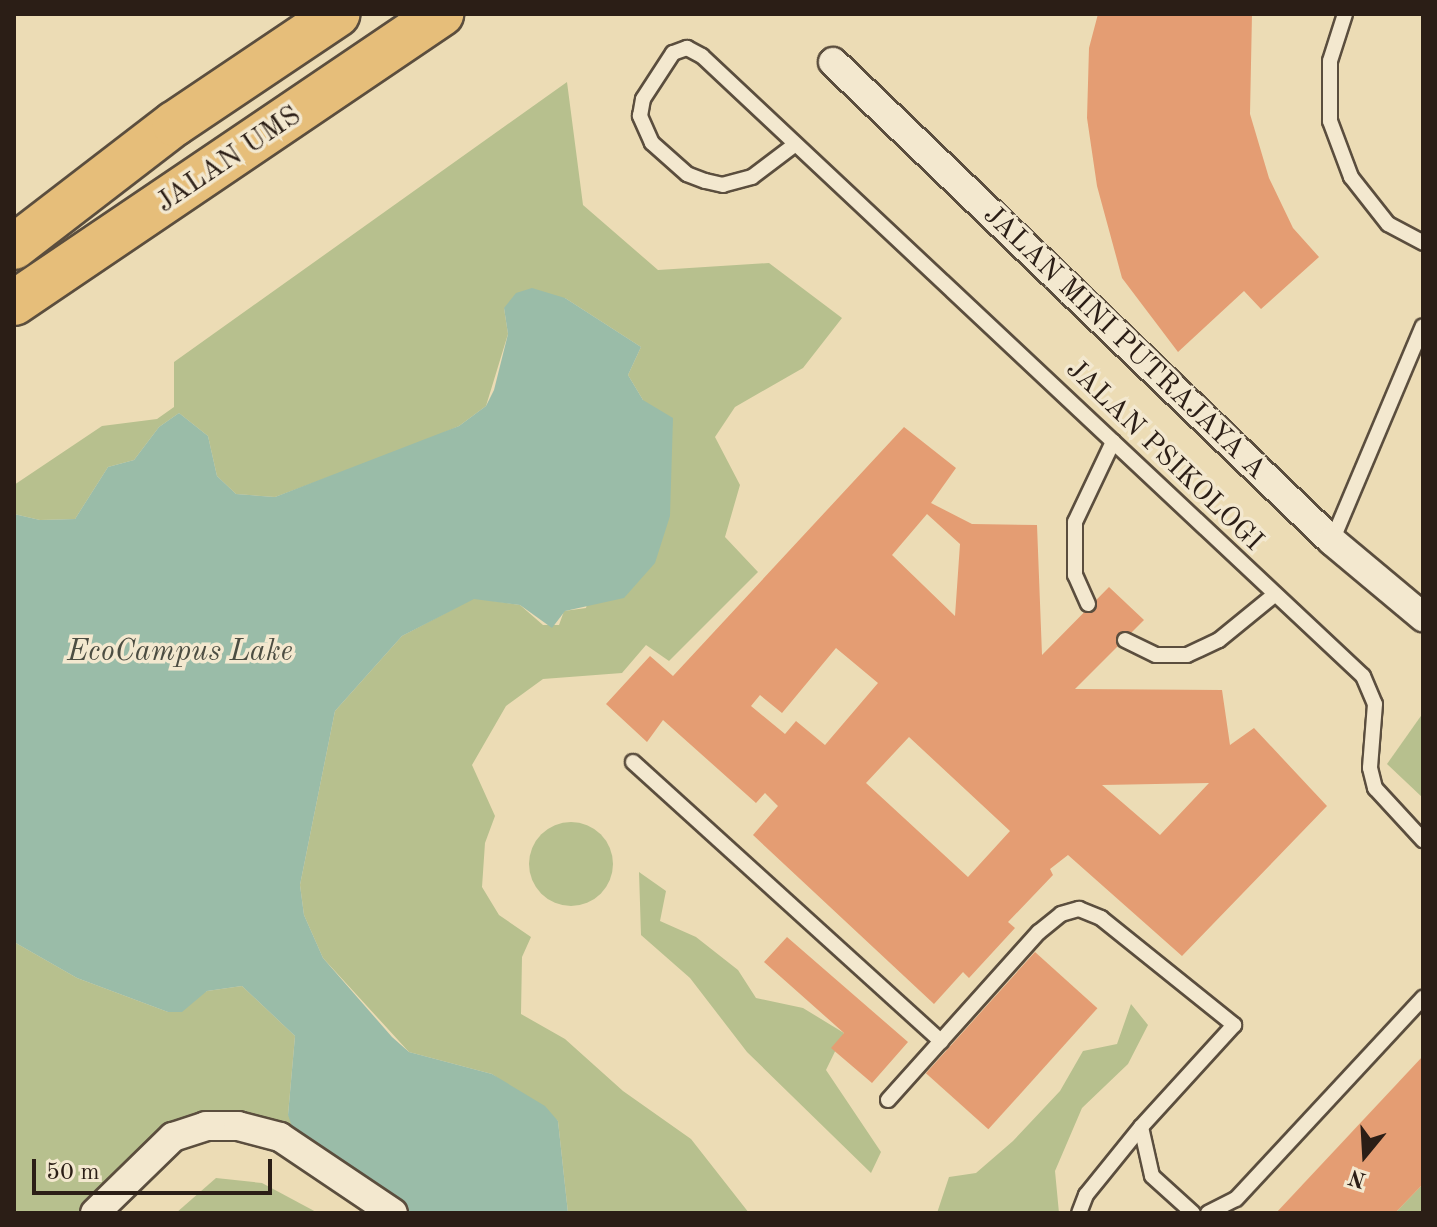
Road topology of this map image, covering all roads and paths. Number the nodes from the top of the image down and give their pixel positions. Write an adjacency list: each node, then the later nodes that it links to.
1 (338, 14): 7 (highway, JALAN UMS)
2 (441, 14): 8 (highway, JALAN UMS)
3 (1345, 14): 6 (lane)
4 (833, 62): 11 (street, JALAN MINI PUTRAJAYA A)
5 (793, 146): 5 (lane, JALAN PSIKOLOGI); 10 (lane, JALAN PSIKOLOGI)
6 (1423, 243)
7 (14, 247)
8 (14, 303)
9 (1423, 326): 11 (lane)
10 (1113, 442): 12 (lane, JALAN PSIKOLOGI); 13 (lane)
11 (1332, 541): 14 (street, JALAN MINI PUTRAJAYA A)
12 (1273, 596): 15 (lane); 17 (lane, JALAN PSIKOLOGI)
13 (1088, 604)
14 (1423, 617)
15 (1125, 640)
16 (633, 762): 19 (lane)
17 (1423, 840)
18 (1423, 998): 26 (lane)
19 (941, 1041): 20 (lane); 21 (lane)
20 (888, 1100)
21 (1141, 1127): 24 (lane); 25 (lane)
22 (95, 1213): 23 (street)
23 (393, 1213)
24 (1079, 1213)
25 (1193, 1213)
26 (1208, 1213)

